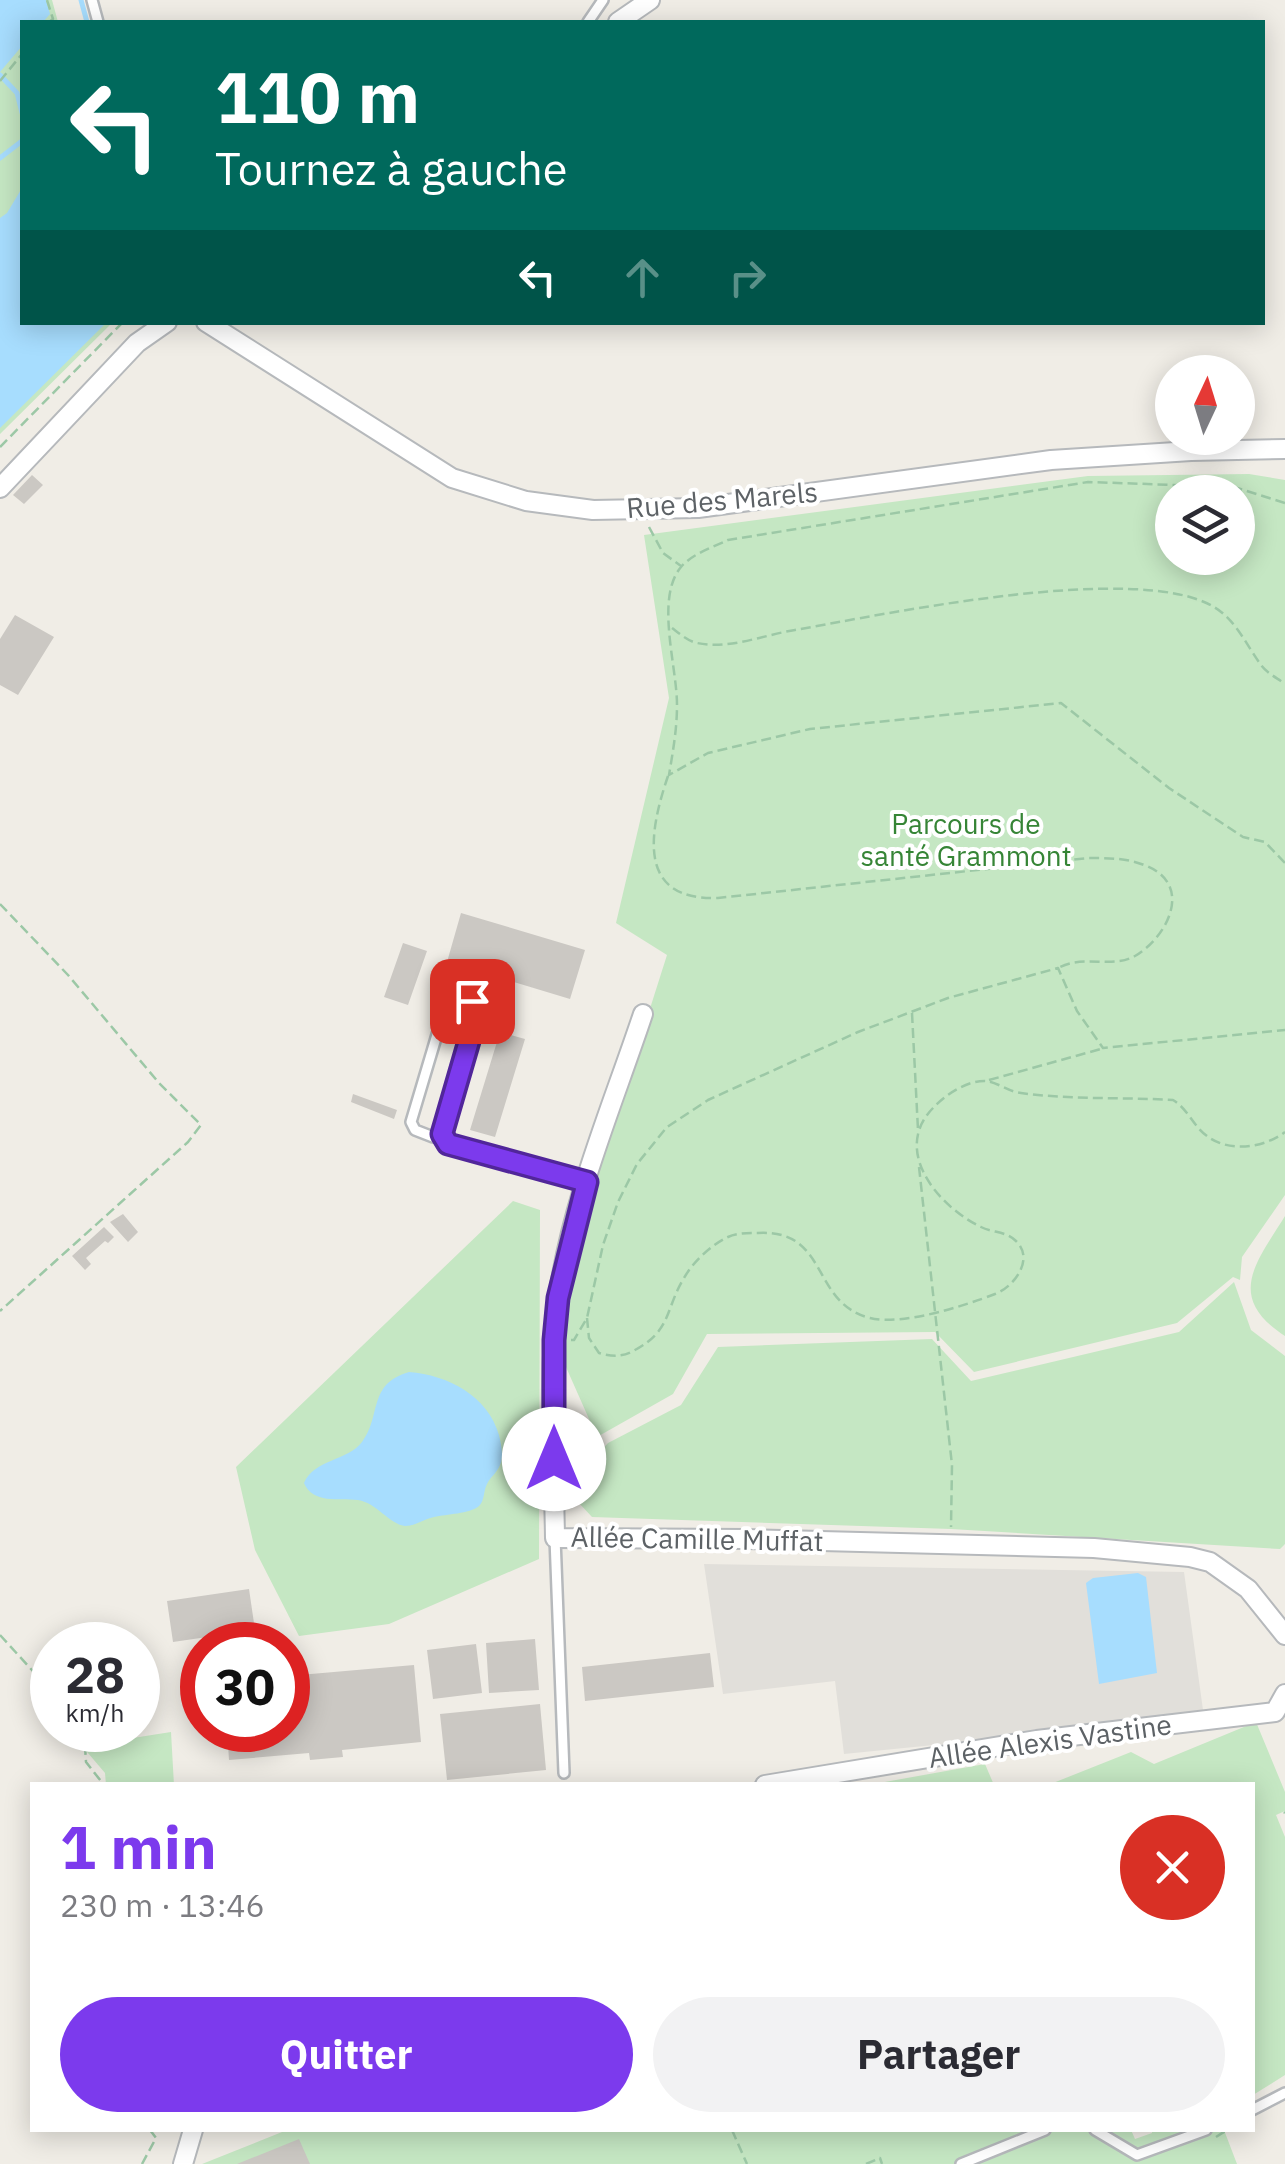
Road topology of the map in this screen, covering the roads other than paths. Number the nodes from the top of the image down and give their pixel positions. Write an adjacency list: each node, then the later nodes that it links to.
1 (650, 0): 2 (street)
2 (621, 20)
3 (163, 325): 6 (street)
4 (211, 325): 5 (street, Rue des Marels)
5 (1285, 449)
6 (0, 488)
7 (643, 1014): 9 (street, Allée Camille Muffat)
8 (442, 1134): 8 (lane); 9 (lane)
9 (587, 1182): 10 (street, Allée Camille Muffat)
10 (554, 1538): 11 (street, Allée Camille Muffat); 14 (lane)
11 (1285, 1634)
12 (1285, 1694): 13 (street)
13 (1280, 1720): 15 (street, Allée Alexis Vastine)
14 (564, 1773)
15 (783, 1782)
16 (1285, 2093): 17 (lane)
17 (1255, 2108)
18 (192, 2132): 22 (street)
19 (1040, 2132): 23 (lane)
20 (1098, 2132): 21 (lane)
21 (1200, 2132)
22 (184, 2164)
23 (961, 2164)

